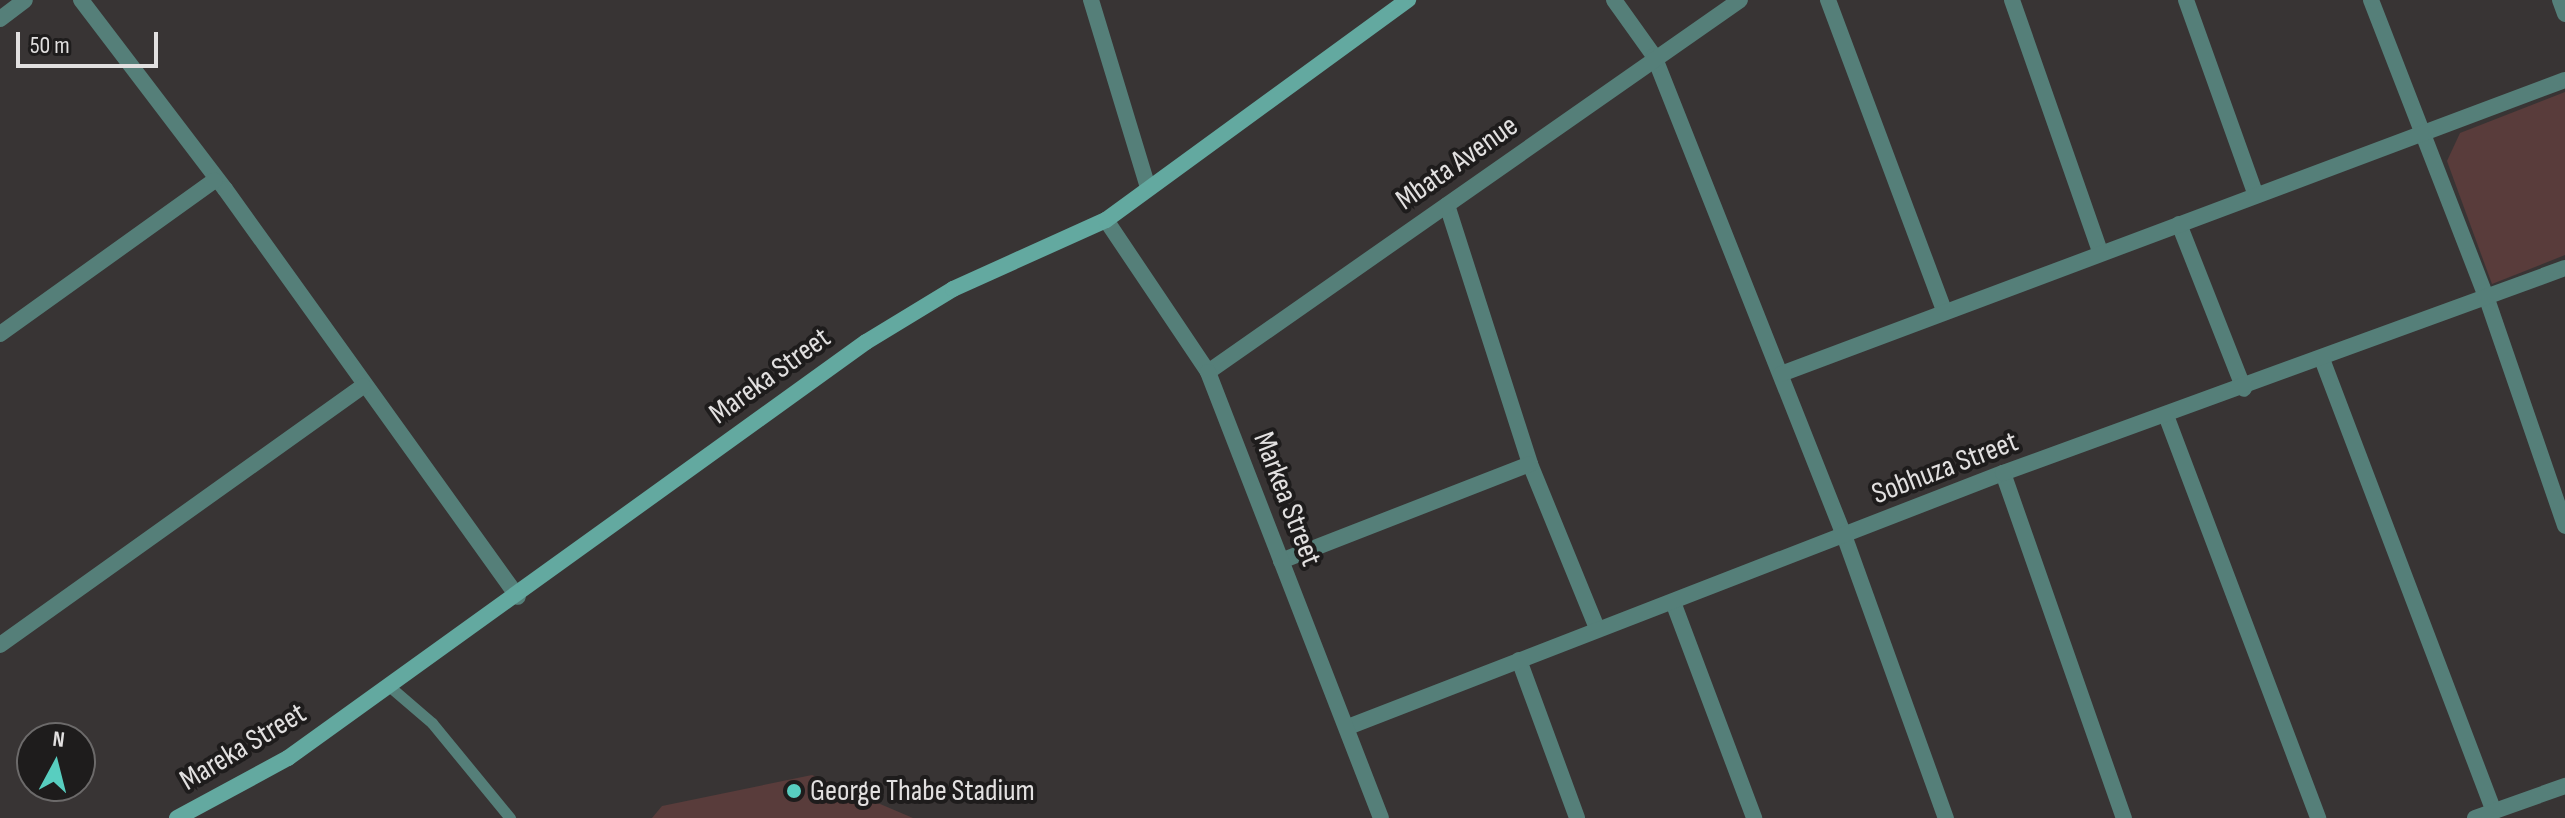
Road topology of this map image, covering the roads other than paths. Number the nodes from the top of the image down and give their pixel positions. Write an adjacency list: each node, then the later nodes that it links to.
1 (25, 0): 13 (street)
2 (81, 0): 17 (street)
3 (1091, 0): 18 (street)
4 (1408, 0): 18 (main road, Mareka Street)
5 (1614, 0): 14 (street)
6 (1740, 0): 14 (street, Mbata Avenue)
7 (1828, 0): 26 (street)
8 (2012, 0): 23 (street)
9 (2186, 0): 19 (street)
10 (2371, 0): 16 (street)
11 (2560, 0): 12 (street)
12 (2565, 14)
13 (0, 19)
14 (1654, 56): 20 (street, Mbata Avenue); 30 (street)
15 (2565, 80): 16 (street)
16 (2420, 131): 19 (street); 25 (street)
17 (215, 180): 27 (street); 31 (street)
18 (1148, 188): 21 (main road, Mareka Street)
19 (2255, 193): 22 (street)
20 (1447, 205): 29 (street, Mbata Avenue); 34 (street)
21 (1106, 220): 29 (street, Markea Street); 39 (main road, Mareka Street)
22 (2179, 224): 23 (street); 32 (street)
23 (2100, 251): 26 (street)
24 (2565, 268): 25 (street, Sobhuza Street)
25 (2487, 299): 28 (street, Sobhuza Street); 36 (street)
26 (1943, 308): 30 (street)
27 (0, 334)
28 (2322, 359): 32 (street, Sobhuza Street); 47 (street)
29 (1208, 372): 38 (street, Markea Street)
30 (1781, 374): 37 (street)
31 (363, 386): 39 (street); 42 (street)
32 (2244, 389): 33 (street, Sobhuza Street)
33 (2167, 418): 35 (street, Sobhuza Street); 55 (street)
34 (1530, 464): 38 (street); 41 (street)
35 (2003, 473): 37 (street, Sobhuza Street); 54 (street)
36 (2565, 526)
37 (1845, 538): 40 (street, Sobhuza Street); 53 (street)
38 (1281, 561): 45 (street, Markea Street)
39 (518, 597): 44 (main road, Mareka Street)
40 (1673, 602): 41 (street, Sobhuza Street); 52 (street)
41 (1597, 628): 43 (street, Sobhuza Street)
42 (0, 645)
43 (1519, 660): 45 (street, Sobhuza Street); 51 (street)
44 (389, 686): 48 (main road, Mareka Street); 49 (lane)
45 (1348, 727): 50 (street, Markea Street)
46 (2565, 786): 47 (street)
47 (2494, 811): 56 (street)
48 (177, 818)
49 (510, 818)
50 (1381, 818)
51 (1577, 818)
52 (1754, 818)
53 (1946, 818)
54 (2124, 818)
55 (2318, 818)
56 (2475, 818)

